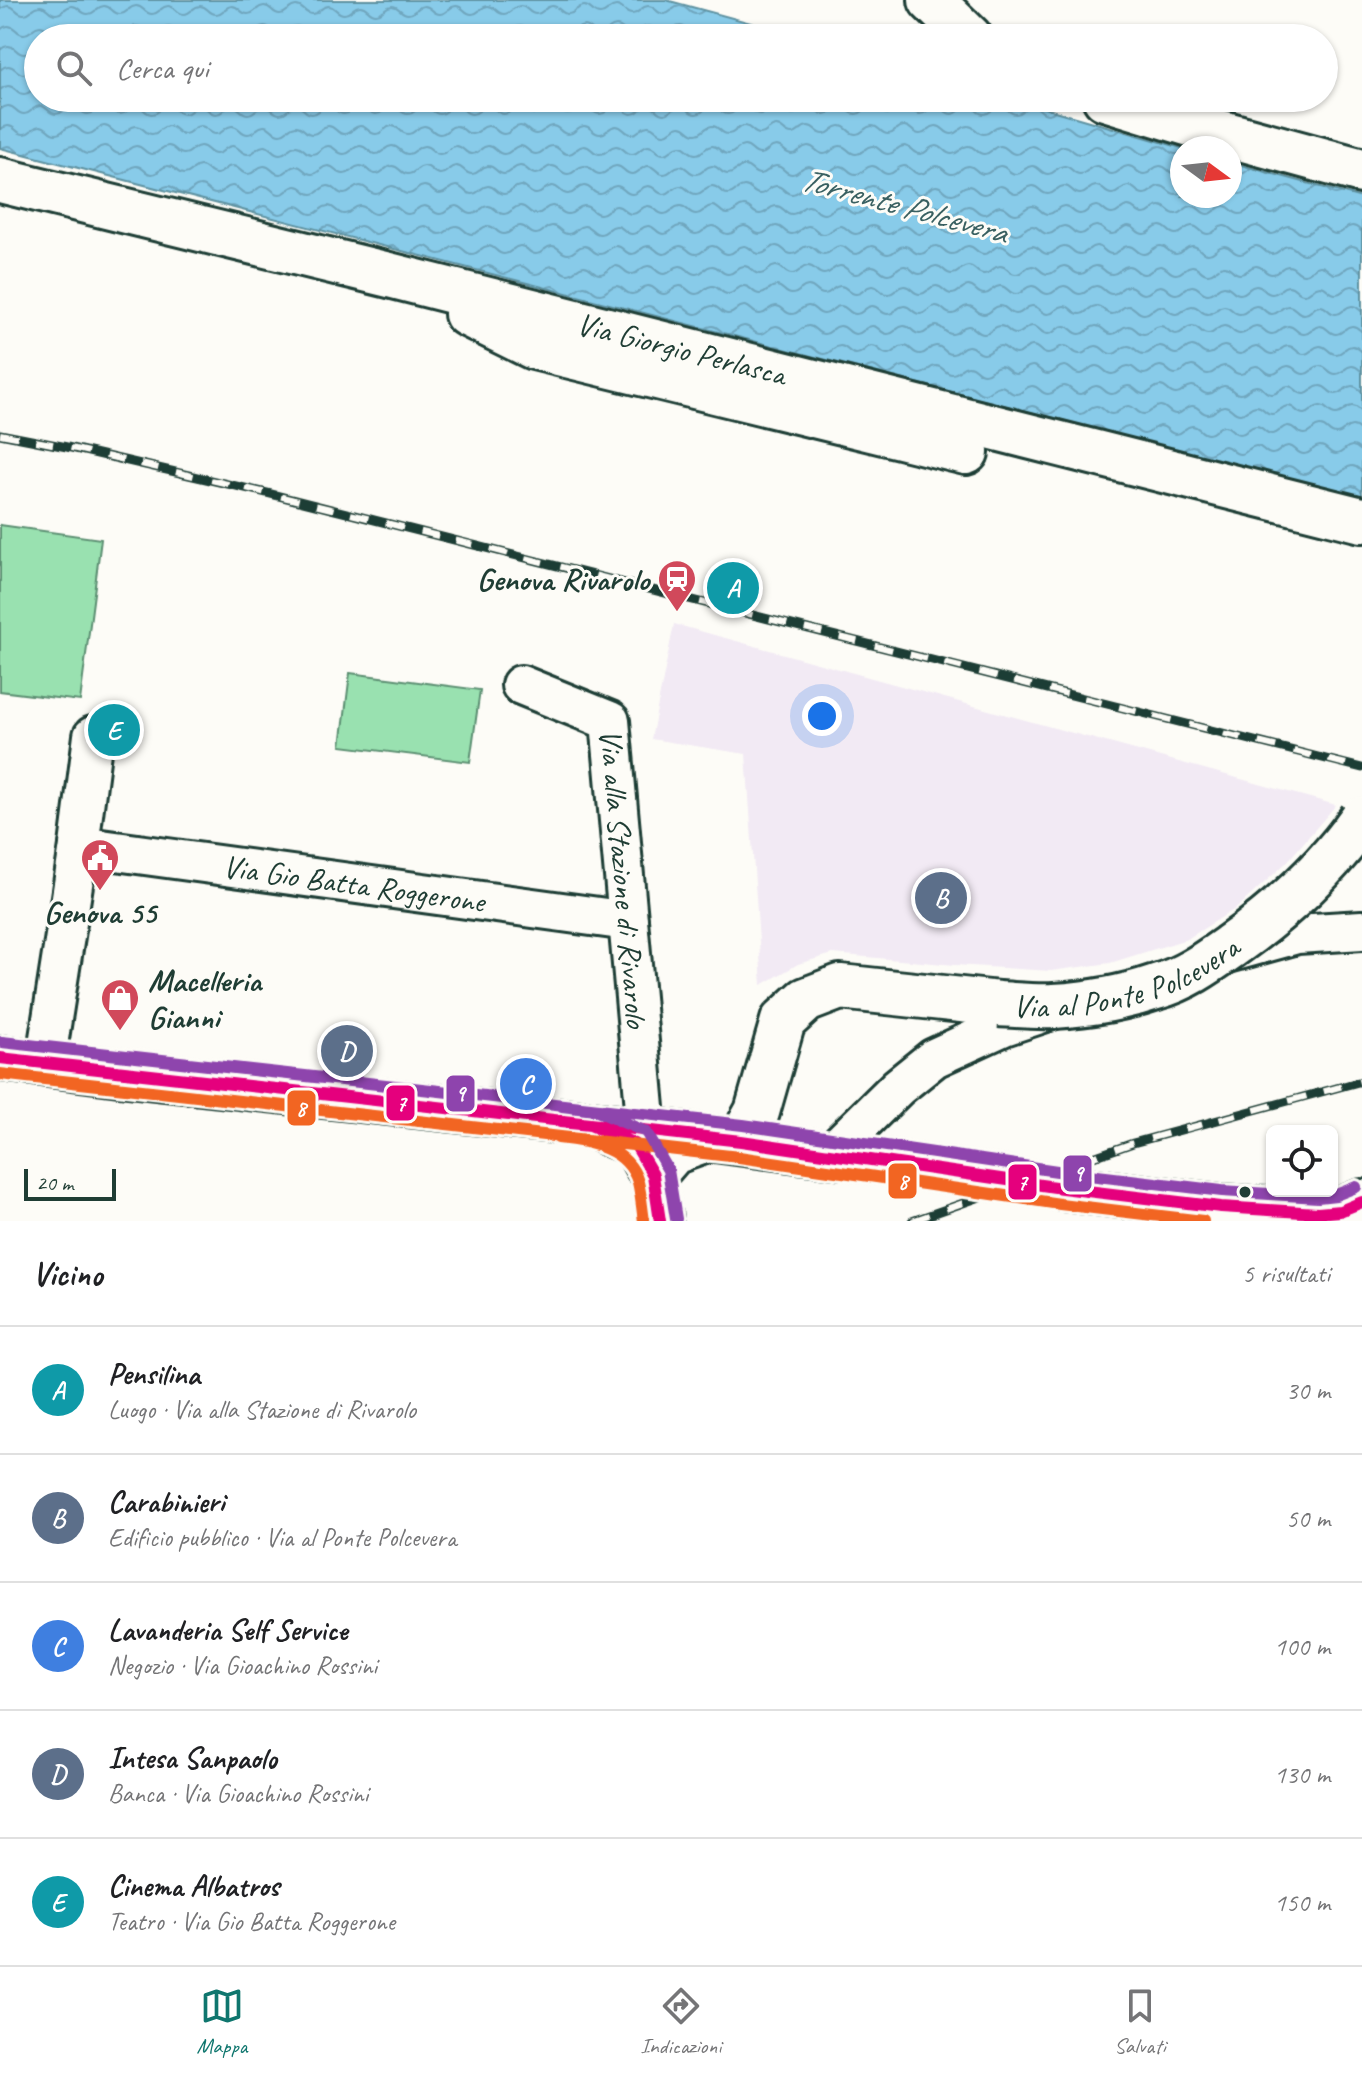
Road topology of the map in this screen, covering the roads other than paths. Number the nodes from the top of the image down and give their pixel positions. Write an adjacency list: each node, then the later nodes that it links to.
1 (931, 0): 2 (main road)
2 (956, 24)
3 (1151, 112): 4 (main road)
4 (1362, 171)
5 (0, 180): 6 (main road, Via Giorgio Perlasca)
6 (389, 275): 7 (main road, Via Giorgio Perlasca); 8 (main road)
7 (1362, 520)
8 (1362, 548)
9 (521, 685): 13 (street, Via alla Stazione di Rivarolo)
10 (93, 736): 12 (street)
11 (1362, 819): 19 (main road, Via al Ponte Polcevera, bridge)
12 (79, 846): 13 (street, Via Gio Batta Roggerone); 16 (street)
13 (628, 921): 18 (street, Via alla Stazione di Rivarolo)
14 (1362, 930): 20 (street)
15 (0, 1058): 16 (main road)
16 (45, 1064): 17 (main road)
17 (590, 1125): 18 (main road); 19 (main road)
18 (647, 1130): 19 (main road)
19 (726, 1140): 20 (main road)
20 (837, 1155)
21 (1062, 1188): 23 (main road)
22 (1333, 1212): 23 (main road)
23 (1222, 1214)

